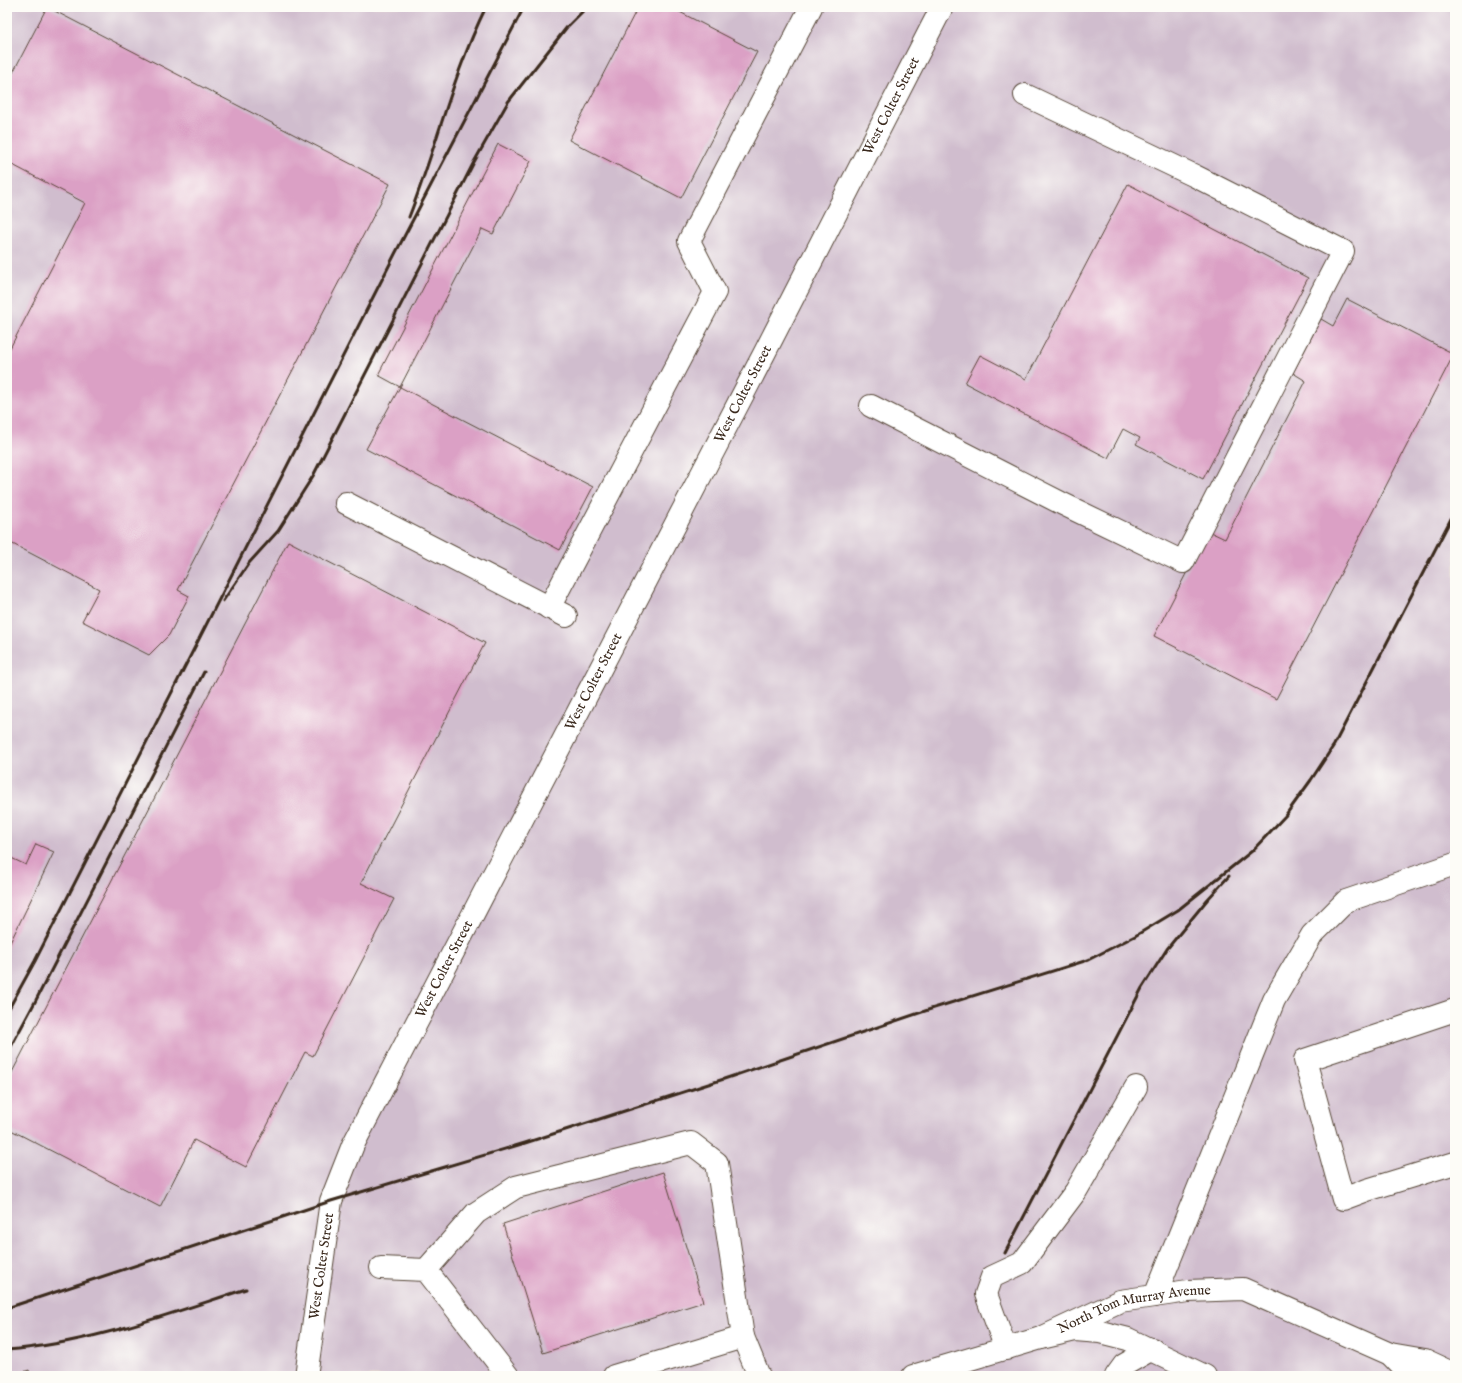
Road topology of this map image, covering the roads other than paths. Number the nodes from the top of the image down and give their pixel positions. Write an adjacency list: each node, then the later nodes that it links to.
1 (811, 7): 5 (street)
2 (942, 7): 19 (street, West Colter Street)
3 (1025, 95): 4 (street)
4 (871, 406)
5 (346, 503)
6 (1455, 864): 12 (street)
7 (1455, 1010): 9 (street)
8 (1136, 1088): 15 (street)
9 (1455, 1163)
10 (381, 1268): 11 (street)
11 (426, 1270): 13 (street); 20 (street)
12 (1155, 1296): 14 (street, North Tom Murray Avenue); 17 (street, North Tom Murray Avenue)
13 (743, 1337): 21 (street); 22 (street)
14 (1042, 1338): 15 (street); 16 (street, North Tom Murray Avenue)
15 (1006, 1349): 23 (street)
16 (1152, 1349): 24 (street); 25 (street, North Tom Murray Avenue)
17 (1390, 1354): 18 (street); 26 (street)
18 (1455, 1374)
19 (306, 1376)
20 (508, 1376)
21 (614, 1376)
22 (759, 1376)
23 (913, 1376)
24 (1116, 1376)
25 (1205, 1376)
26 (1411, 1376)

